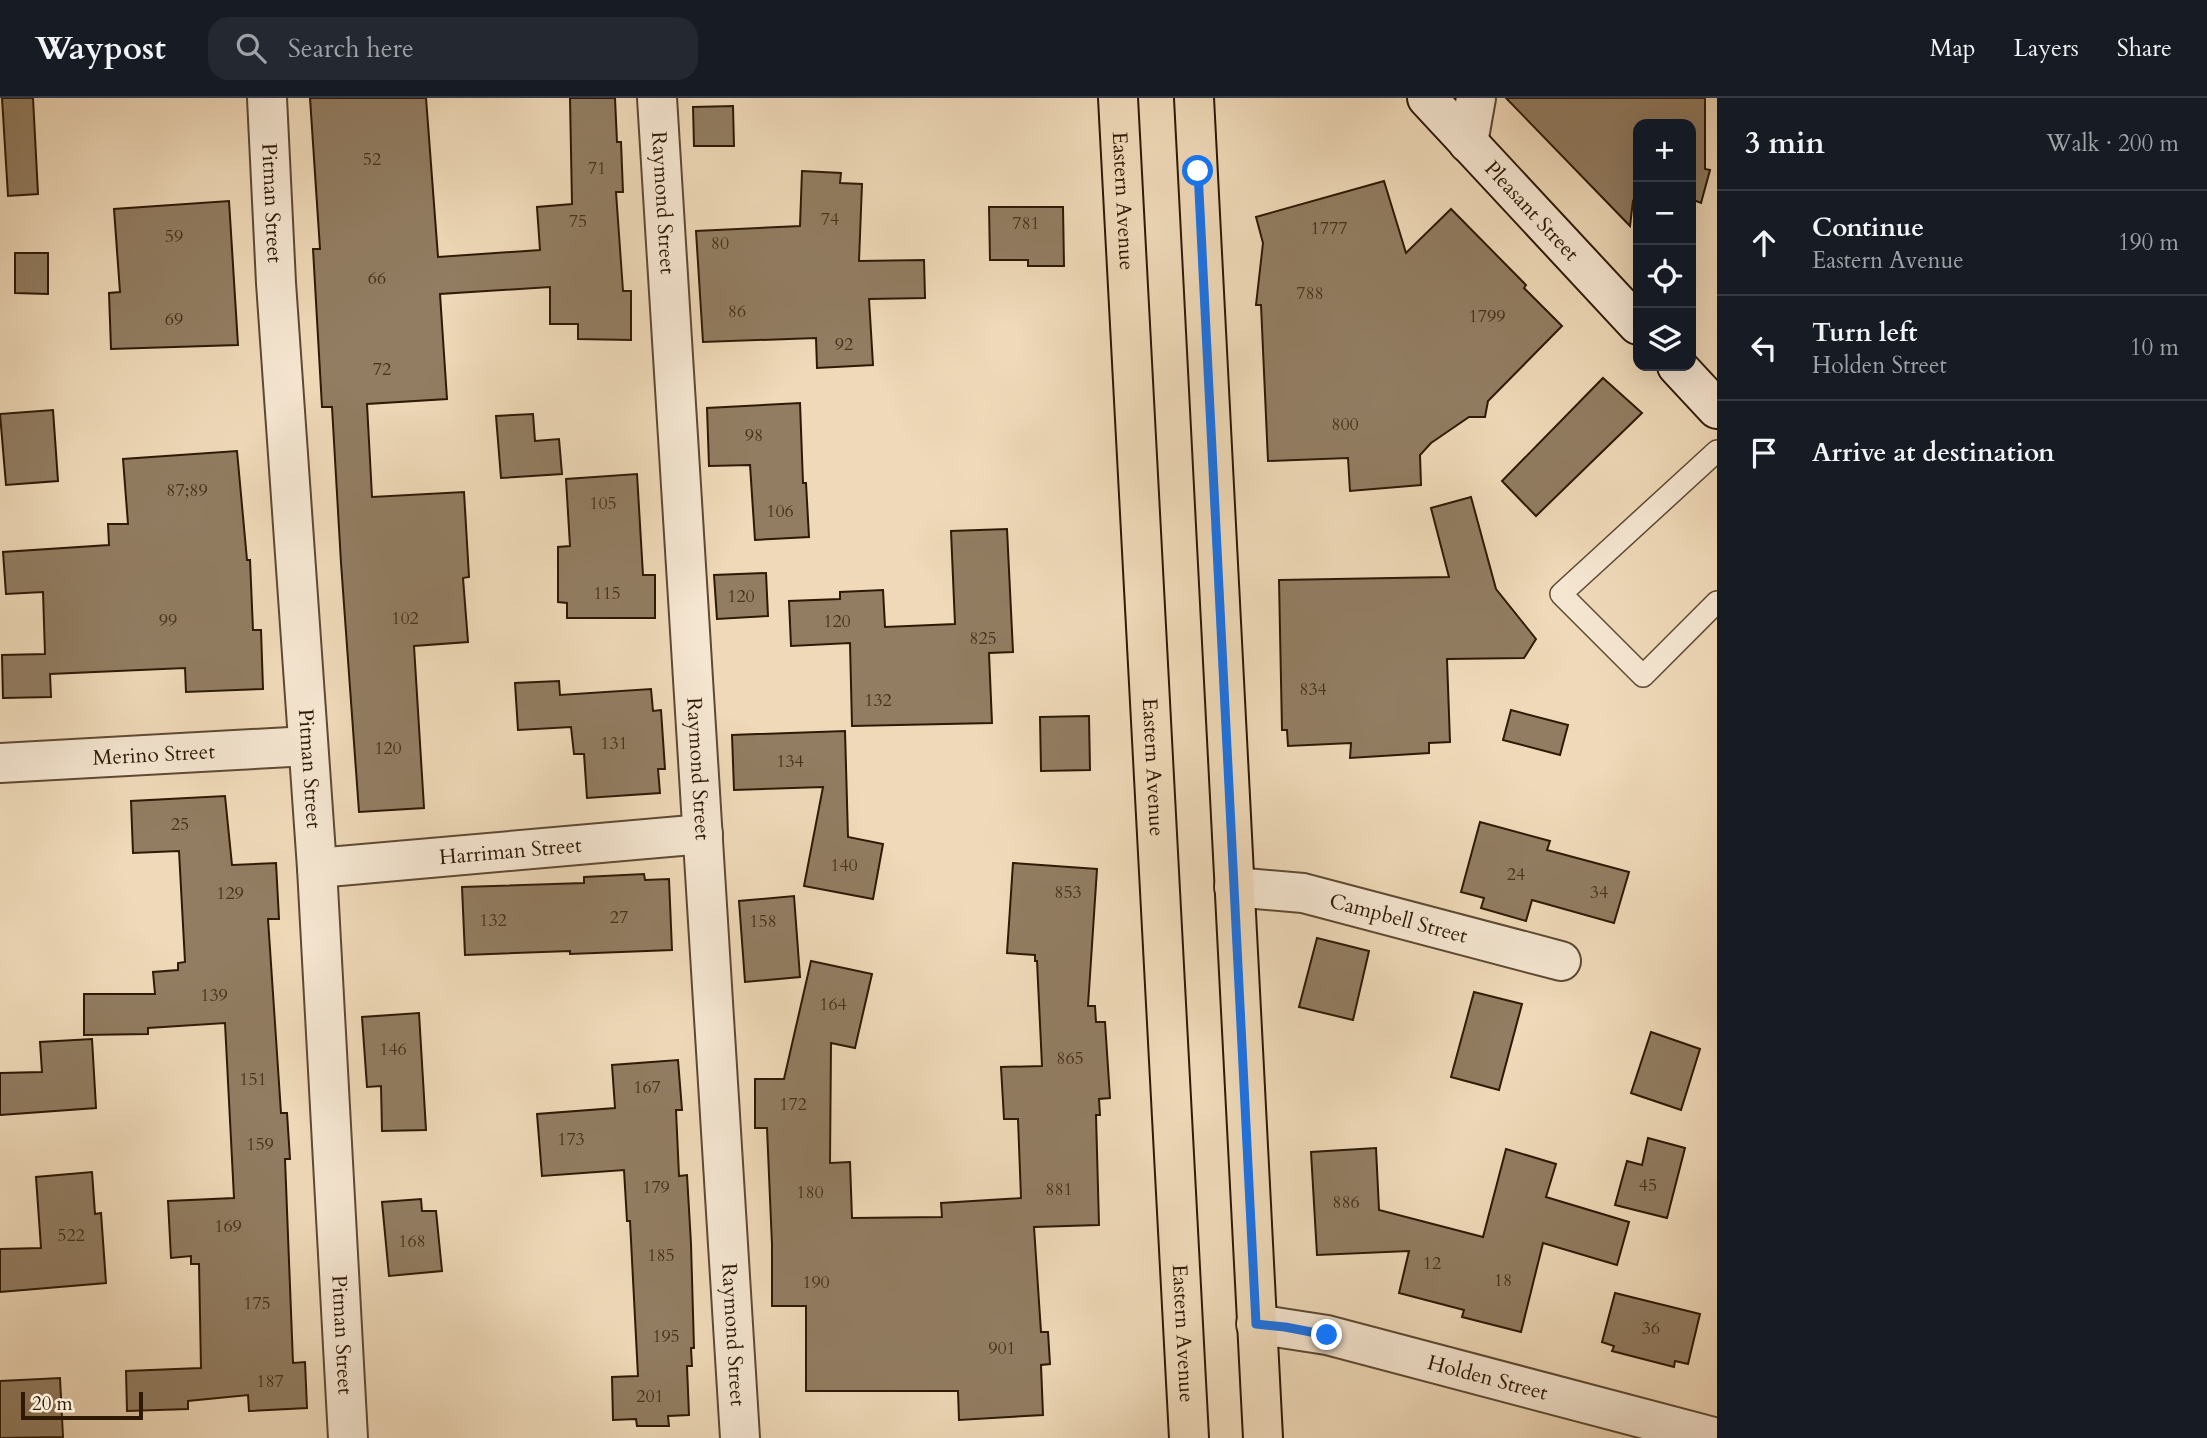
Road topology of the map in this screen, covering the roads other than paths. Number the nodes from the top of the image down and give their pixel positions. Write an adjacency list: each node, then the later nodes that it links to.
1 (267, 98): 13 (street, Pitman Street)
2 (657, 98): 15 (street, Raymond Street)
3 (1118, 98): 22 (main road, Eastern Avenue)
4 (1194, 98): 17 (main road)
5 (1427, 98): 7 (street, Pleasant Street)
6 (1476, 98): 7 (street)
7 (1468, 143): 8 (street, Pleasant Street)
8 (1633, 320)
9 (1682, 371): 10 (street)
10 (1717, 409)
11 (1717, 452): 12 (lane)
12 (1717, 602)
13 (308, 746): 14 (street, Merino Street); 16 (street, Pitman Street)
14 (0, 763)
15 (703, 834): 16 (street, Harriman Street); 21 (street, Raymond Street)
16 (317, 868): 20 (street, Pitman Street)
17 (1234, 887): 18 (street, Campbell Street); 19 (main road)
18 (1561, 961)
19 (1256, 1324): 23 (main road); 24 (street, Holden Street)
20 (348, 1438)
21 (740, 1438)
22 (1189, 1438)
23 (1263, 1438)
24 (1717, 1438)

